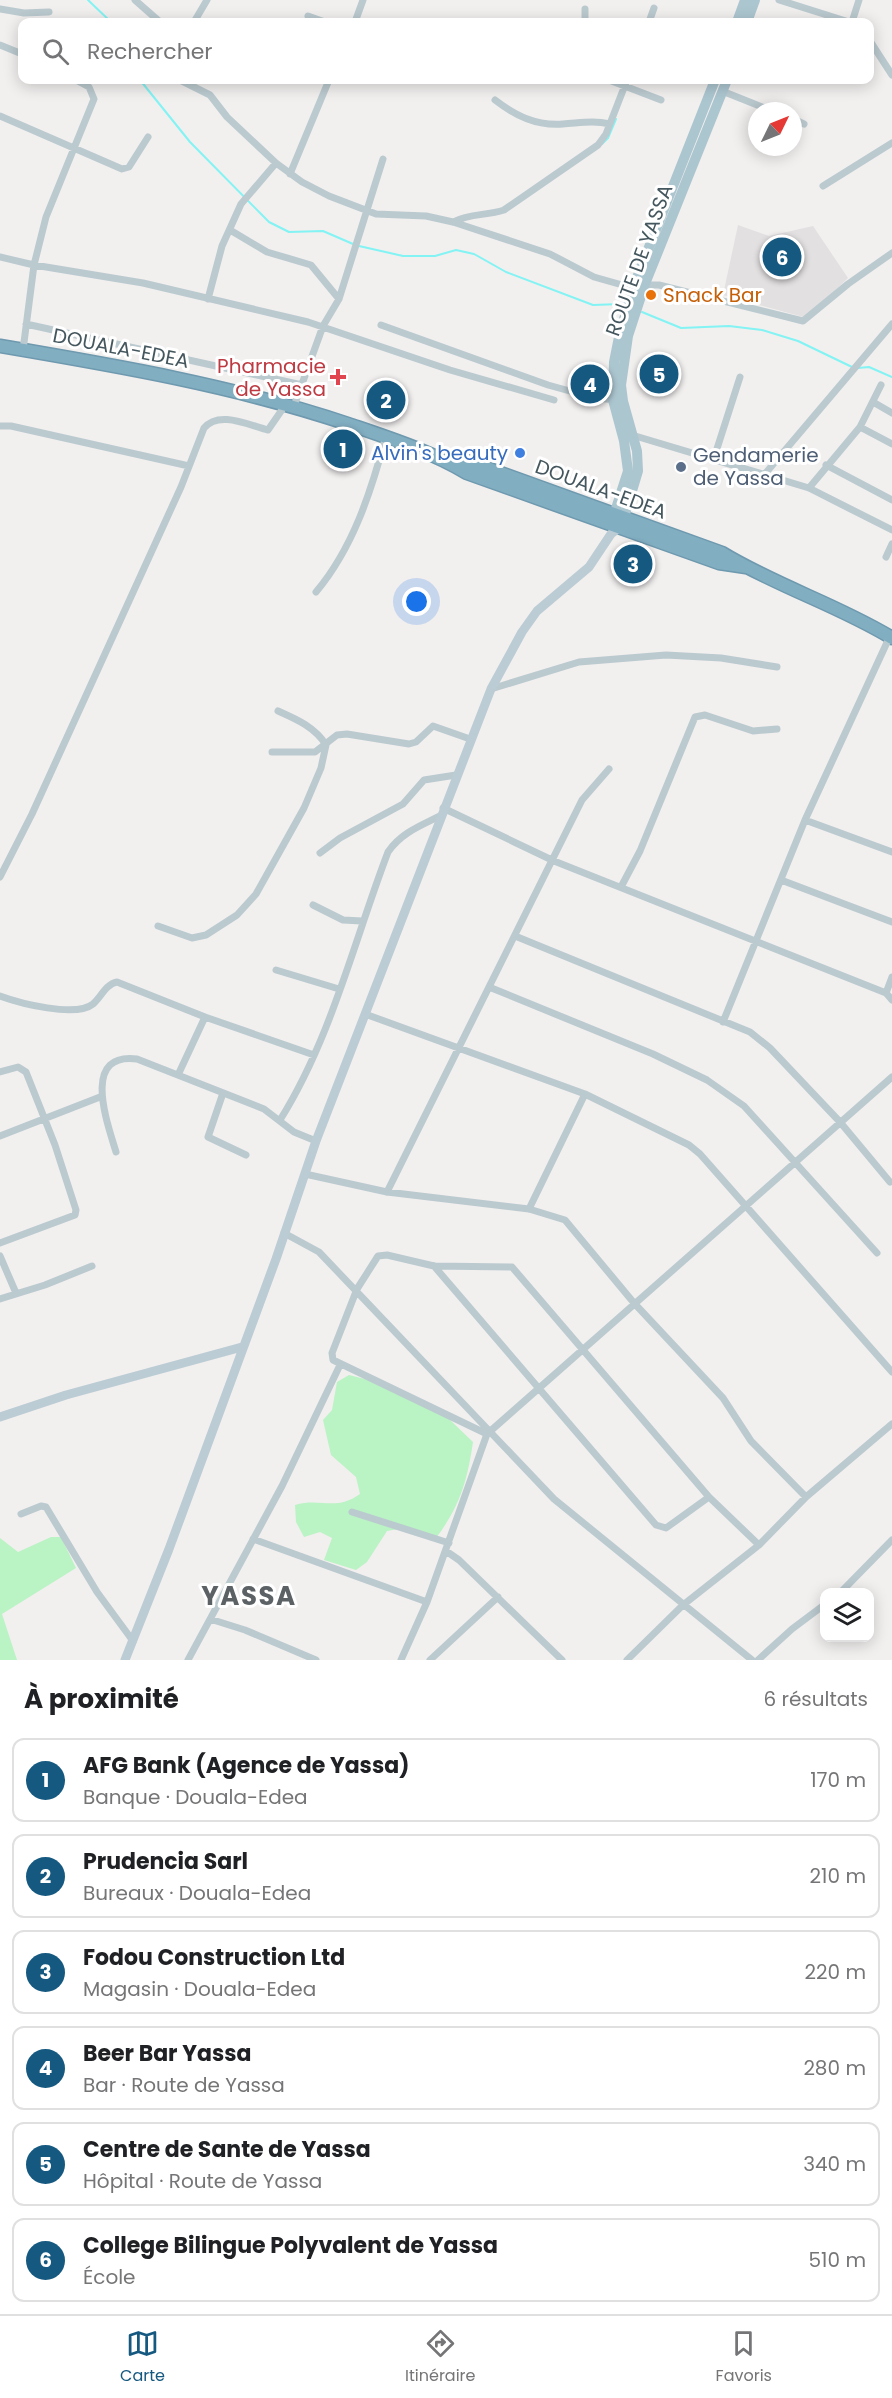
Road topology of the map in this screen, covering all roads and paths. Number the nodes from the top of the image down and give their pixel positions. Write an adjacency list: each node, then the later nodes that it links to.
1 (135, 0): 13 (street)
2 (207, 0): 14 (street)
3 (363, 0): 16 (street)
4 (745, 0): 19 (main road)
5 (755, 0): 20 (main road)
6 (779, 0): 21 (street)
7 (858, 0): 22 (street)
8 (654, 8): 18 (street)
9 (0, 9): 11 (street)
10 (585, 9): 17 (street)
11 (49, 12)
12 (308, 16): 15 (street)
13 (155, 18)
14 (196, 18)
15 (314, 18)
16 (356, 18)
17 (585, 18)
18 (650, 18)
19 (738, 18)
20 (748, 18)
21 (837, 18)
22 (851, 18)
23 (0, 45): 25 (street)
24 (874, 48): 26 (street)
25 (18, 52)
26 (892, 75)
27 (83, 84): 43 (street)
28 (188, 84): 45 (street)
29 (327, 84): 46 (street)
30 (626, 84): 40 (street)
31 (628, 84): 36 (street)
32 (714, 84): 39 (main road, ROUTE DE YASSA)
33 (725, 84): 34 (main road, ROUTE DE YASSA)
34 (722, 91): 37 (street); 39 (main road, ROUTE DE YASSA)
35 (495, 100): 40 (street)
36 (661, 100)
37 (750, 102)
38 (0, 116): 43 (street)
39 (706, 118): 54 (main road, ROUTE DE YASSA); 55 (main road, ROUTE DE YASSA)
40 (610, 124): 49 (street)
41 (148, 137): 43 (street)
42 (892, 143): 47 (street)
43 (74, 148): 53 (street)
44 (383, 159): 48 (street)
45 (276, 163): 46 (street); 50 (street)
46 (290, 174): 48 (street)
47 (823, 186)
48 (366, 211): 49 (street); 56 (street)
49 (453, 222): 55 (street)
50 (230, 230): 56 (street); 57 (street)
51 (892, 253): 54 (street)
52 (0, 257): 53 (street)
53 (34, 265): 57 (street); 58 (street)
54 (645, 284): 55 (street); 68 (main road, ROUTE DE YASSA)
55 (633, 288): 68 (main road, ROUTE DE YASSA)
56 (339, 298): 61 (street)
57 (208, 299): 61 (street)
58 (26, 324): 63 (street); 65 (street)
59 (892, 324): 80 (street)
60 (381, 325): 68 (street)
61 (323, 326): 65 (street); 67 (street)
62 (0, 346): 63 (highway, DOUALA-EDEA)
63 (23, 350): 70 (highway, DOUALA-EDEA)
64 (740, 376): 77 (street)
65 (302, 385): 70 (street)
66 (881, 385): 69 (street)
67 (554, 400)
68 (618, 400): 74 (main road, ROUTE DE YASSA); 83 (main road, ROUTE DE YASSA)
69 (873, 402): 71 (street); 73 (street)
70 (290, 405): 75 (highway, DOUALA-EDEA); 79 (street)
71 (892, 413)
72 (0, 426): 79 (street)
73 (860, 427): 76 (street); 78 (street)
74 (632, 435): 77 (street); 83 (main road, ROUTE DE YASSA)
75 (386, 436): 83 (highway, DOUALA-EDEA); 87 (street)
76 (892, 444)
77 (714, 458): 80 (street)
78 (826, 465): 81 (street); 82 (street)
79 (189, 466): 103 (street)
80 (764, 474): 81 (street)
81 (809, 488): 84 (street)
82 (892, 500)
83 (616, 523): 88 (highway, DOUALA-EDEA); 90 (main road)
84 (892, 530)
85 (892, 544): 86 (street)
86 (886, 557)
87 (316, 592)
88 (891, 637): 99 (street)
89 (777, 667): 90 (street)
90 (491, 689): 93 (main road)
91 (278, 711): 94 (street)
92 (777, 729): 105 (street)
93 (470, 739): 94 (street); 97 (main road)
94 (326, 745): 95 (street); 109 (street)
95 (272, 752)
96 (609, 769): 102 (street)
97 (456, 775): 98 (main road); 101 (street)
98 (442, 812): 102 (street); 107 (street); 119 (main road)
99 (805, 820): 100 (street); 104 (street)
100 (892, 852)
101 (320, 853)
102 (554, 861): 105 (street); 110 (street)
103 (0, 877)
104 (781, 880): 108 (street); 111 (street)
105 (621, 887): 111 (street)
106 (313, 905): 107 (street)
107 (362, 921): 115 (street)
108 (892, 921)
109 (158, 926)
110 (515, 936): 114 (street); 121 (street)
111 (756, 942): 116 (street); 121 (street)
112 (276, 970): 115 (street)
113 (892, 977): 116 (street)
114 (489, 987): 122 (street); 137 (street)
115 (339, 989): 123 (street)
116 (886, 993): 118 (street)
117 (0, 996): 120 (street)
118 (892, 1000)
119 (365, 1014): 122 (street); 134 (main road)
120 (205, 1017): 123 (street); 125 (street)
121 (723, 1022): 132 (street)
122 (460, 1049): 128 (street); 140 (street)
123 (314, 1054): 131 (street)
124 (0, 1072): 130 (street)
125 (178, 1075): 127 (street); 129 (street)
126 (892, 1077): 132 (street)
127 (223, 1093): 131 (street); 136 (street)
128 (585, 1094): 141 (street); 142 (street)
129 (100, 1097): 130 (street); 135 (street)
130 (44, 1118): 133 (street); 144 (street)
131 (280, 1120): 134 (street)
132 (840, 1122): 137 (street); 139 (street)
133 (0, 1136)
134 (316, 1141): 138 (main road)
135 (116, 1152)
136 (246, 1155)
137 (794, 1162): 141 (street); 145 (street)
138 (304, 1174): 140 (street); 143 (main road)
139 (890, 1182)
140 (387, 1192): 142 (street)
141 (745, 1205): 152 (street); 156 (street)
142 (530, 1209): 152 (street)
143 (284, 1233): 149 (street); 153 (main road)
144 (0, 1243)
145 (877, 1253)
146 (0, 1256): 150 (street)
147 (92, 1266): 150 (street)
148 (434, 1266): 149 (street); 154 (street); 157 (street)
149 (357, 1289): 155 (street); 160 (street)
150 (16, 1293): 151 (street)
151 (0, 1299)
152 (634, 1304): 154 (street); 162 (street)
153 (242, 1347): 158 (main road); 176 (main road)
154 (583, 1347): 157 (street); 161 (street)
155 (340, 1365): 160 (street); 165 (street)
156 (892, 1372)
157 (538, 1386): 160 (street); 161 (street)
158 (0, 1417)
159 (892, 1424): 162 (street)
160 (488, 1433): 167 (street); 173 (street)
161 (709, 1497): 168 (street)
162 (806, 1497): 168 (street)
163 (352, 1512): 167 (street)
164 (21, 1514): 176 (street)
165 (253, 1539): 172 (street); 175 (street)
166 (892, 1540): 170 (street)
167 (448, 1543): 169 (street)
168 (759, 1545): 173 (street)
169 (446, 1551): 171 (street); 172 (street)
170 (846, 1588)
171 (498, 1597): 181 (street); 182 (street)
172 (427, 1602): 180 (street)
173 (683, 1605): 183 (street); 184 (street)
174 (820, 1609): 185 (street)
175 (210, 1619): 178 (street); 179 (street)
176 (133, 1641): 177 (main road)
177 (125, 1660)
178 (188, 1660)
179 (316, 1660)
180 (401, 1660)
181 (430, 1660)
182 (562, 1660)
183 (627, 1660)
184 (752, 1660)
185 (758, 1660)

